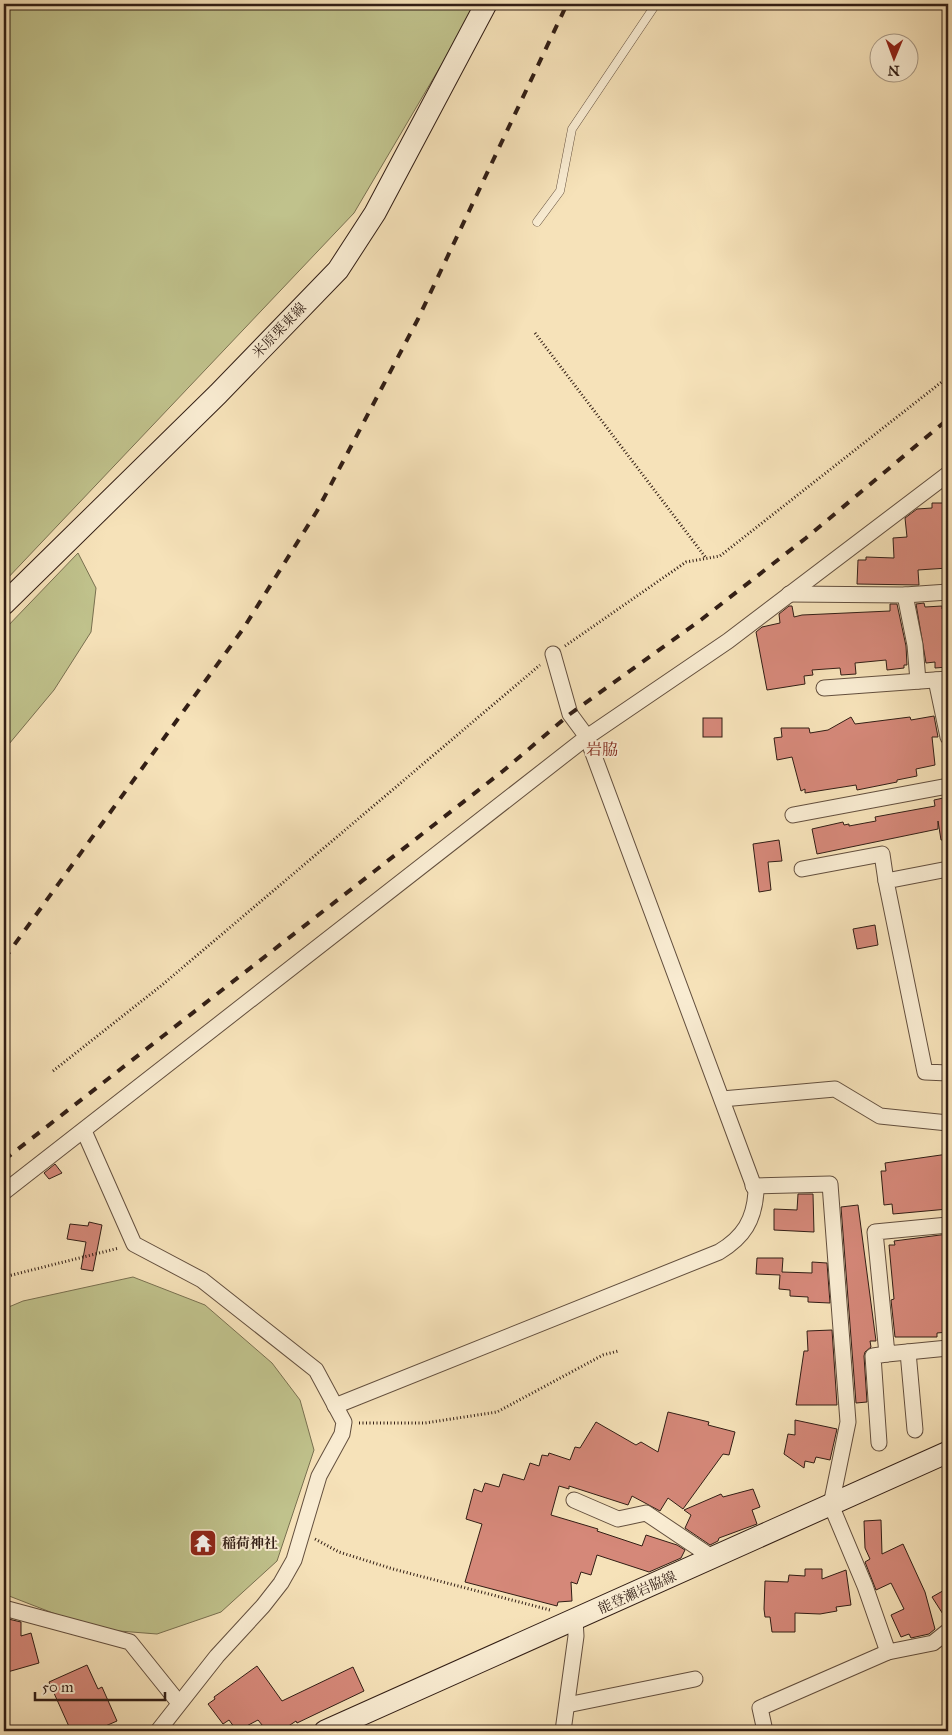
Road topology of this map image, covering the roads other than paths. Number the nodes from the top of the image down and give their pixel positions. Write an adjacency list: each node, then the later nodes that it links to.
1 (486, 4): 10 (main road, 米原栗東線)
2 (656, 4): 3 (lane)
3 (537, 222)
4 (948, 474): 6 (street)
5 (948, 487): 6 (street)
6 (931, 488): 8 (street)
7 (948, 592): 9 (street)
8 (789, 594): 9 (street); 15 (street)
9 (905, 595): 13 (street)
10 (4, 604)
11 (553, 654): 15 (street)
12 (942, 679): 13 (street); 16 (street)
13 (918, 681): 14 (street)
14 (824, 688)
15 (587, 737): 23 (street); 25 (street)
16 (948, 737)
17 (948, 786): 18 (street)
18 (792, 815)
19 (802, 869): 21 (street)
20 (948, 869): 21 (street)
21 (886, 881): 22 (street)
22 (948, 1073)
23 (722, 1099): 24 (street); 26 (street)
24 (948, 1123)
25 (84, 1131): 27 (street); 33 (street)
26 (753, 1186): 33 (street); 38 (street)
27 (4, 1192)
28 (948, 1225): 31 (street)
29 (948, 1348): 30 (street); 32 (street)
30 (908, 1352): 31 (street); 34 (street)
31 (888, 1354): 35 (street)
32 (948, 1355)
33 (335, 1406): 45 (street)
34 (915, 1430)
35 (879, 1443)
36 (948, 1452): 38 (main road, 能登瀬岩脇線)
37 (574, 1500): 39 (street)
38 (831, 1505): 39 (main road, 能登瀬岩脇線); 43 (street)
39 (713, 1558): 41 (main road, 能登瀬岩脇線)
40 (4, 1608): 45 (street)
41 (575, 1620): 46 (street); 48 (main road, 能登瀬岩脇線)
42 (948, 1631): 43 (street)
43 (888, 1652): 50 (street)
44 (695, 1679): 46 (street)
45 (179, 1703): 47 (street)
46 (567, 1706): 49 (street)
47 (158, 1731)
48 (326, 1731)
49 (564, 1731)
50 (765, 1731)

